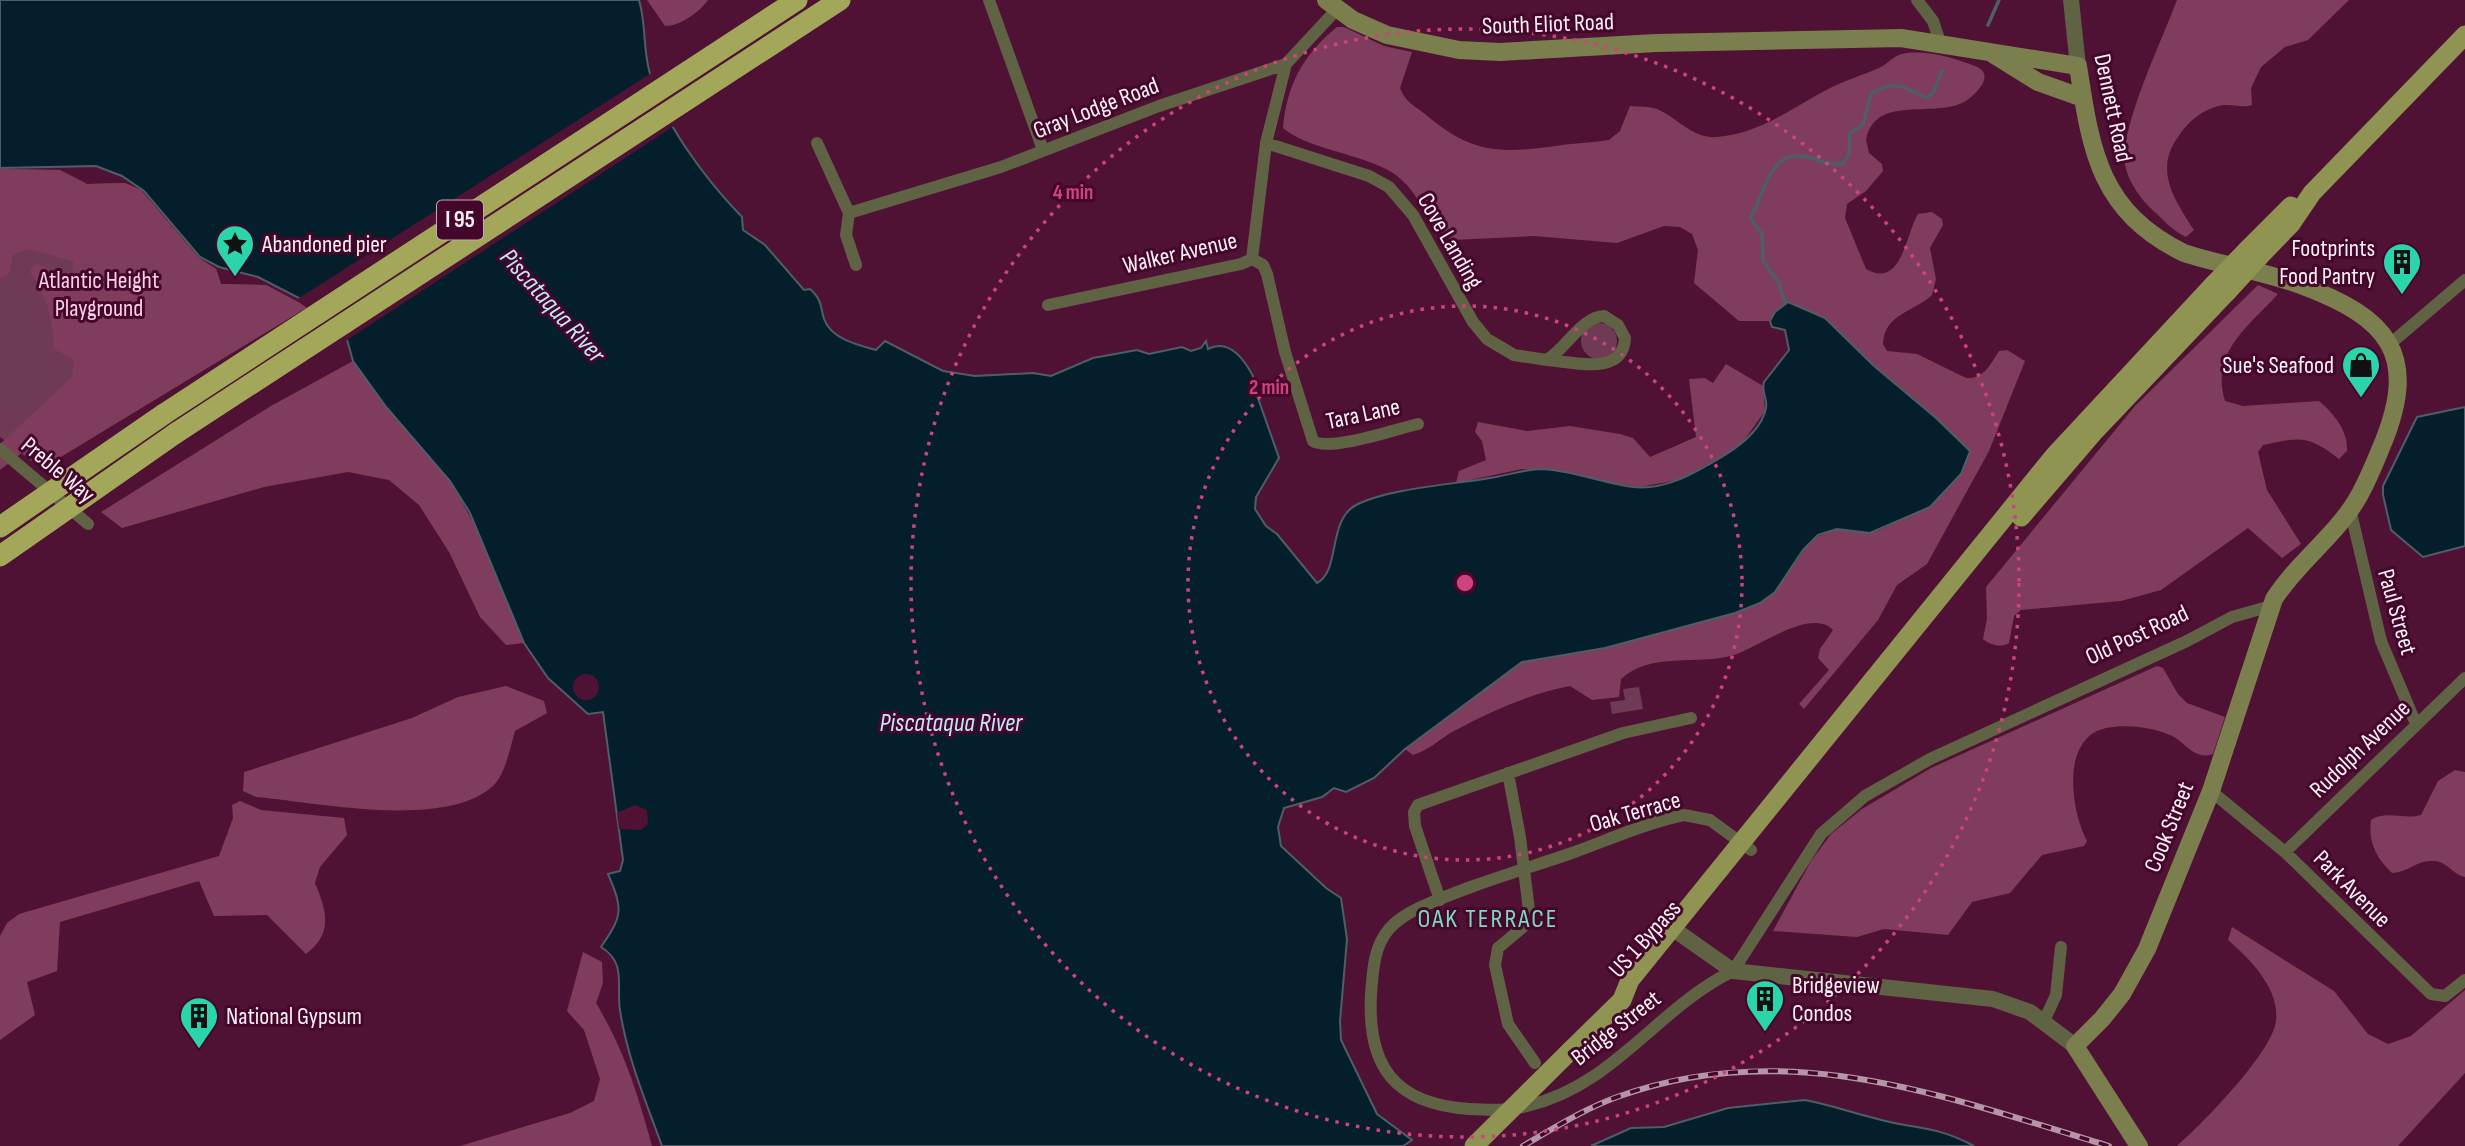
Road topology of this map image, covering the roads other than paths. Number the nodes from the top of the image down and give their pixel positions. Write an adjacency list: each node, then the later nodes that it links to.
1 (797, 0): 27 (highway, I 95, bridge)
2 (840, 0): 28 (highway, I 95, bridge)
3 (989, 0): 15 (street)
4 (1917, 0): 8 (street)
5 (2071, 0): 11 (street, Dennett Road)
6 (1332, 5): 8 (main road, South Eliot Road); 10 (street, Gray Lodge Road)
7 (2465, 35): 35 (main road, bridge)
8 (1940, 42): 9 (main road, South Eliot Road)
9 (1993, 54): 11 (main road); 12 (main road)
10 (1286, 64): 14 (street, Walker Avenue); 15 (street, Gray Lodge Road)
11 (2078, 66): 12 (main road, Dennett Road)
12 (2083, 98): 21 (main road, Dennett Road)
13 (817, 143): 16 (street)
14 (1266, 143): 17 (street, Walker Avenue); 22 (street, Cove Landing)
15 (1043, 150): 16 (street, Gray Lodge Road)
16 (849, 213): 18 (street)
17 (1252, 259): 20 (street, Walker Avenue); 23 (street, Tara Lane)
18 (856, 265)
19 (2465, 280): 21 (street)
20 (1048, 305)
21 (2390, 344): 25 (main road)
22 (1547, 360): 22 (street, Cove Landing)
23 (1418, 424)
24 (0, 449): 26 (street, Preble Way)
25 (2350, 509): 29 (main road); 32 (street, Paul Street)
26 (88, 524)
27 (0, 527)
28 (0, 556)
29 (2271, 606): 34 (main road, Cook Street); 42 (street, Old Post Road)
30 (2465, 678): 32 (street, Rudolph Avenue)
31 (1691, 719): 33 (street)
32 (2416, 724): 36 (street, Rudolph Avenue)
33 (1508, 773): 37 (street); 38 (street)
34 (2211, 790): 36 (street, Park Avenue); 45 (main road, Cook Street)
35 (1745, 846): 37 (street, Oak Terrace); 40 (main road); 40 (main road, US 1 Bypass)
36 (2285, 852): 43 (street, Park Avenue)
37 (1524, 869): 38 (street, Oak Terrace); 46 (street)
38 (1440, 900): 39 (street, Oak Terrace)
39 (1388, 930): 42 (street, Bridge Street)
40 (1677, 932): 42 (street); 48 (main road, bridge)
41 (2061, 947): 44 (street)
42 (1733, 971): 44 (street)
43 (2465, 980)
44 (2044, 1021): 45 (street)
45 (2075, 1045): 47 (main road)
46 (1535, 1063)
47 (2135, 1141)
48 (1474, 1146)

